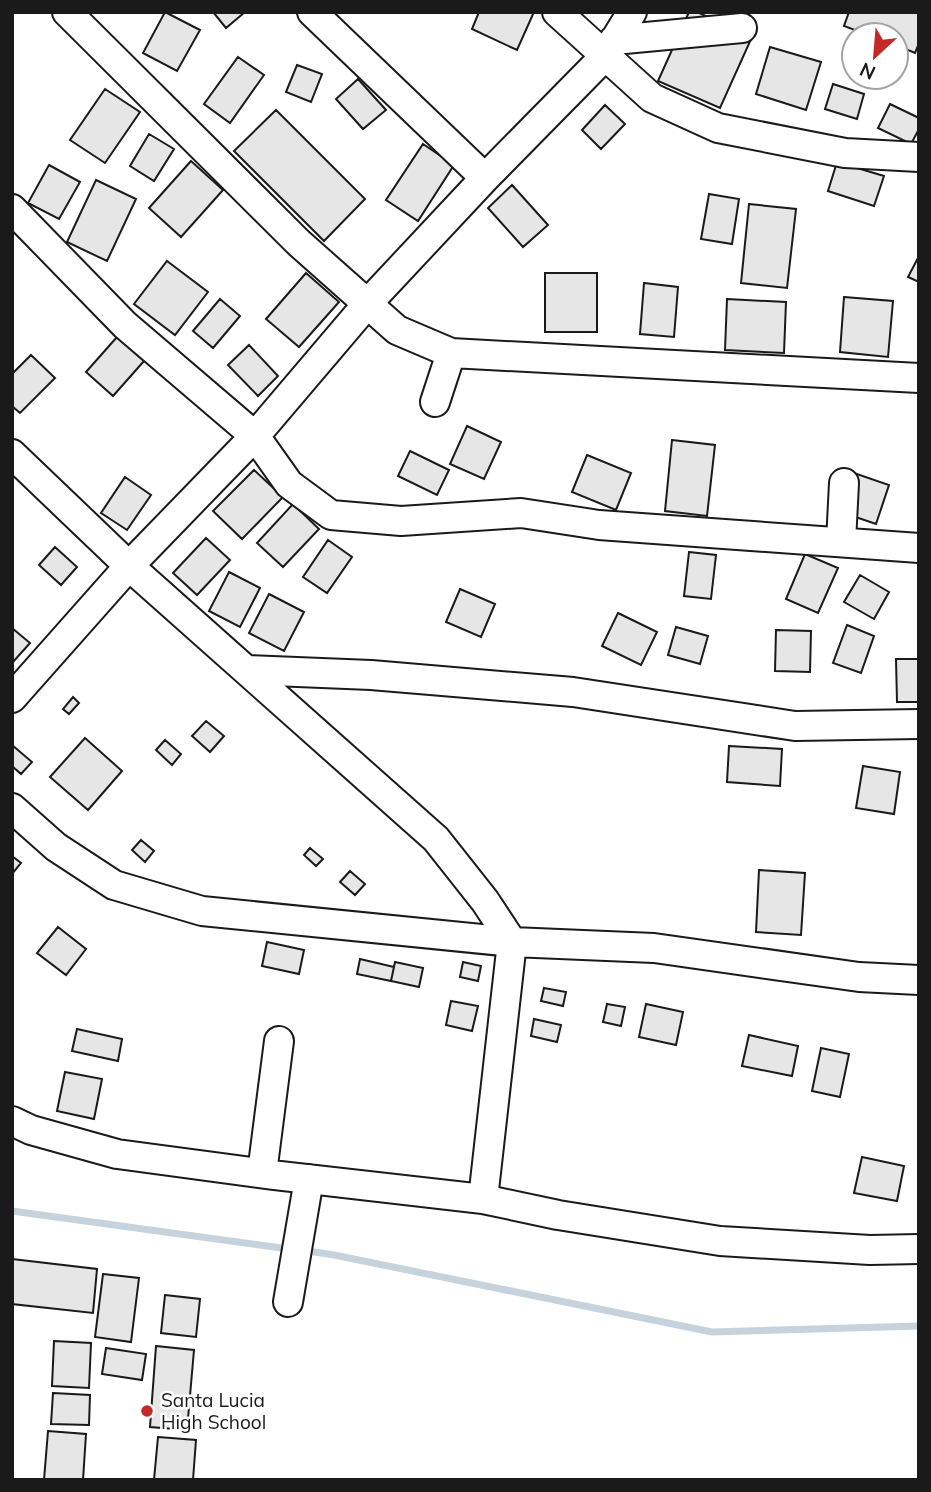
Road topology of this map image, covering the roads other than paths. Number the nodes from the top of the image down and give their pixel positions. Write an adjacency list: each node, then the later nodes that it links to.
1 (66, 12): 10 (street)
2 (312, 12): 8 (street)
3 (558, 12): 6 (street)
4 (632, 12): 6 (street)
5 (742, 28): 6 (street)
6 (610, 48): 7 (street); 8 (street)
7 (919, 157)
8 (485, 178): 10 (street)
9 (12, 209): 14 (street)
10 (368, 303): 11 (street); 14 (street)
11 (451, 354): 12 (street); 13 (street)
12 (919, 378)
13 (435, 402)
14 (255, 436): 17 (street); 19 (street)
15 (12, 454): 19 (street)
16 (844, 483): 17 (street)
17 (841, 542): 18 (street)
18 (919, 548)
19 (129, 566): 20 (street); 21 (street)
20 (247, 670): 22 (street); 24 (street)
21 (12, 698)
22 (919, 724)
23 (12, 808): 24 (street)
24 (512, 942): 25 (street); 30 (street)
25 (919, 980)
26 (279, 1041): 28 (street)
27 (12, 1121): 28 (street)
28 (262, 1174): 29 (street)
29 (309, 1179): 30 (street); 32 (street)
30 (484, 1199): 31 (street)
31 (919, 1249)
32 (290, 1289)

